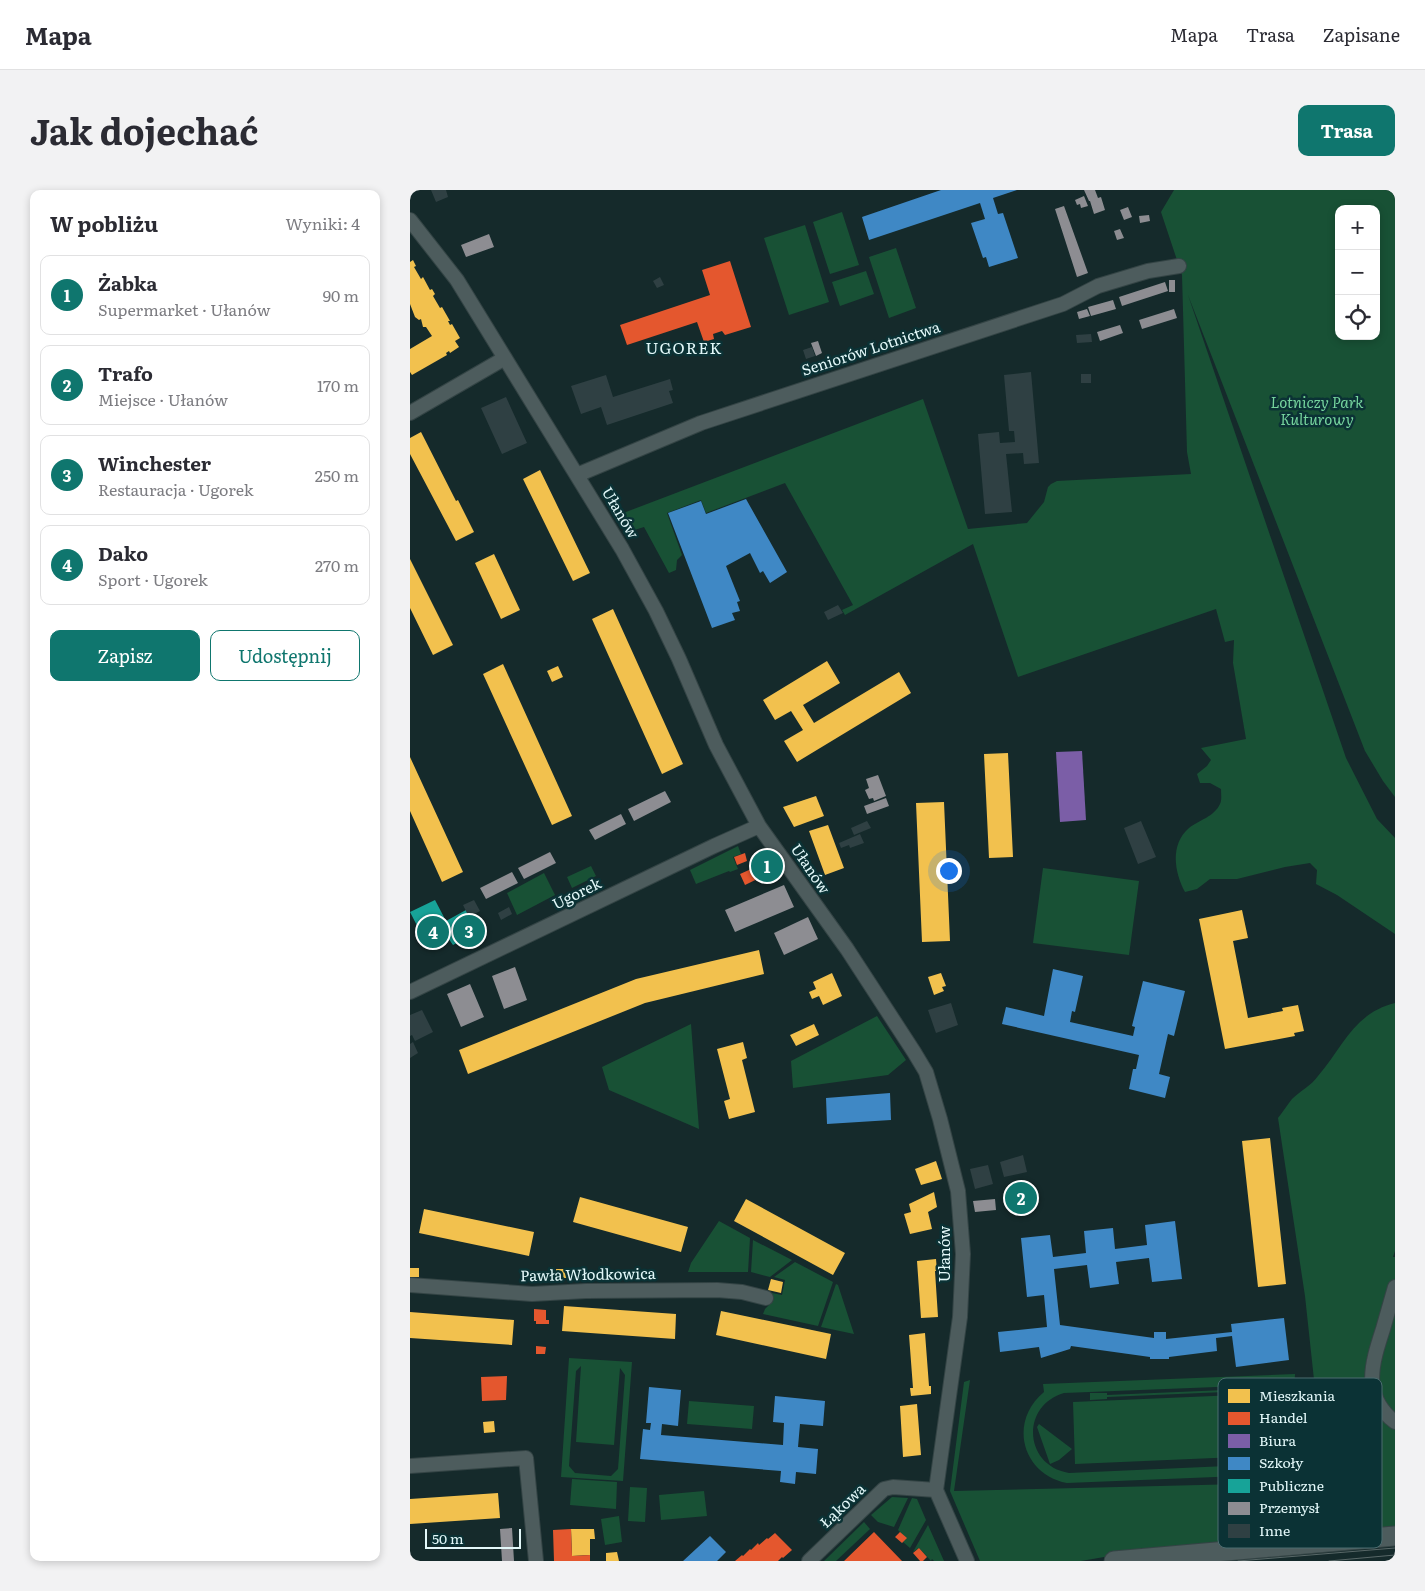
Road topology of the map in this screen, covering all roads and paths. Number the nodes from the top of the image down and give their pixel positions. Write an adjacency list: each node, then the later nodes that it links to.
1 (410, 220): 3 (street, Ułanów)
2 (1179, 266): 5 (street, Seniorów Lotnictwa)
3 (505, 358): 4 (street); 5 (street, Ułanów)
4 (410, 413)
5 (577, 475): 6 (street, Ułanów)
6 (759, 826): 7 (street, Ugorek); 15 (street, Ułanów)
7 (410, 992)
8 (410, 1284): 10 (street, Pawła Włodkowica)
9 (1395, 1287): 11 (street)
10 (766, 1298)
11 (1371, 1378)
12 (1382, 1409): 13 (street)
13 (1395, 1422)
14 (410, 1466): 19 (street)
15 (936, 1490): 20 (street, Łąkowa); 21 (street)
16 (1395, 1536): 17 (main road)
17 (1382, 1537)
18 (1260, 1548): 22 (main road)
19 (536, 1561)
20 (809, 1561)
21 (967, 1561)
22 (1114, 1561)

